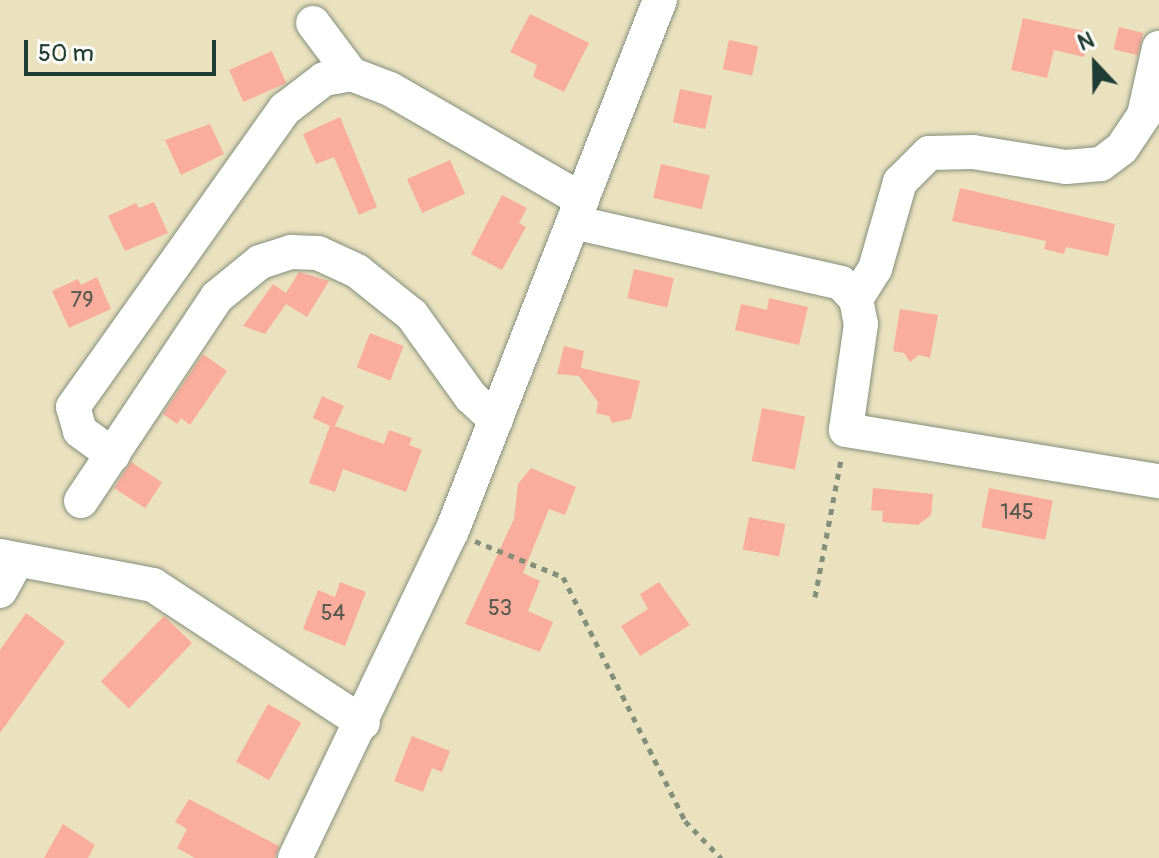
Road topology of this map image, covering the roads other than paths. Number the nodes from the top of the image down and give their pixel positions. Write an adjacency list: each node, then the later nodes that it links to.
1 (660, 0): 5 (street)
2 (313, 23): 4 (street)
3 (1159, 48): 6 (street)
4 (351, 74): 5 (street); 8 (street)
5 (578, 211): 6 (street); 7 (street)
6 (856, 299): 9 (street)
7 (496, 420): 8 (street); 13 (street)
8 (113, 455): 10 (street)
9 (1159, 481)
10 (81, 501)
11 (9, 558): 12 (street); 13 (street)
12 (0, 591)
13 (363, 723): 14 (street)
14 (295, 858)

